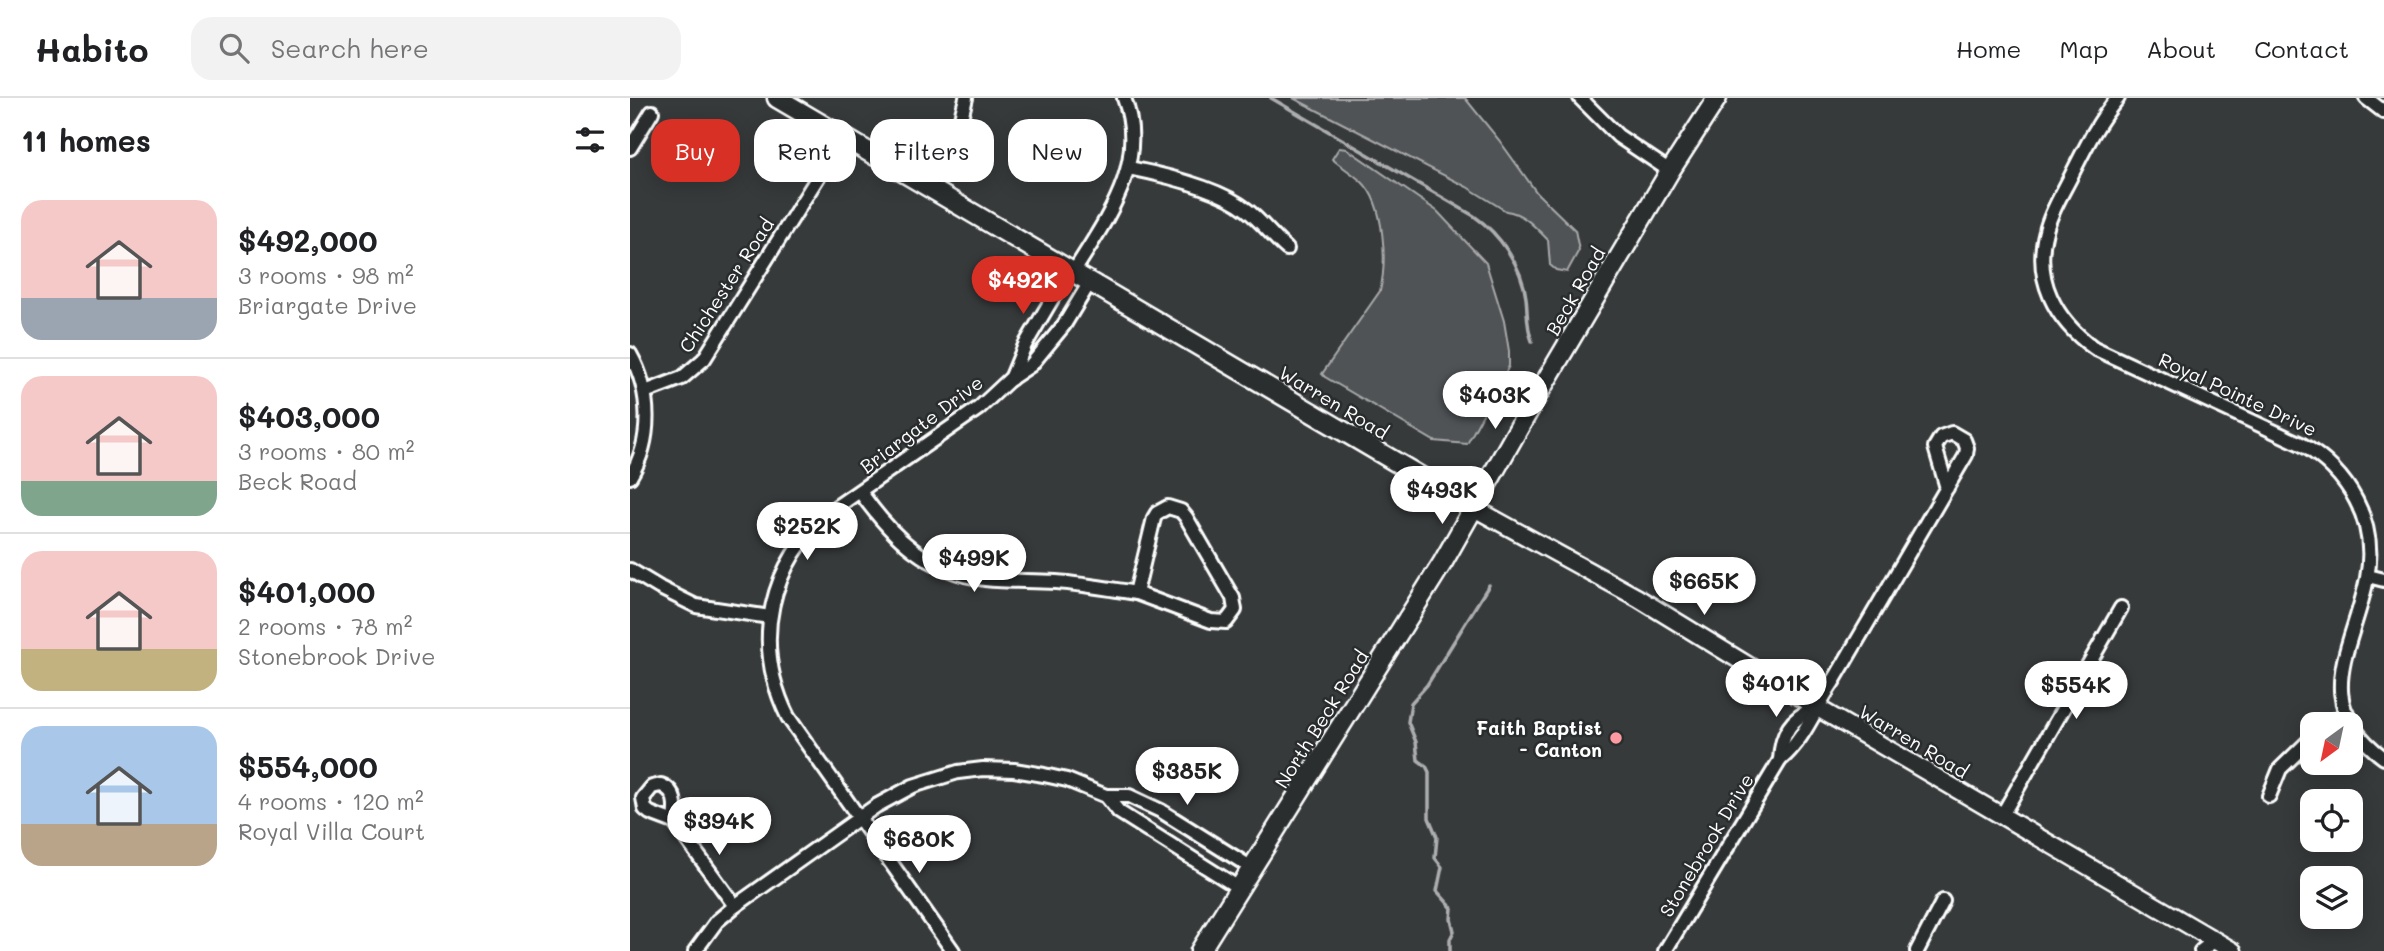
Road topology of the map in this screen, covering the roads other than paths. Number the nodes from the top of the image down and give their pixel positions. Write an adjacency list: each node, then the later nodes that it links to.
1 (777, 98): 11 (main road, Warren Road)
2 (966, 98): 10 (street)
3 (1124, 98): 14 (street, Briargate Drive)
4 (1580, 98): 15 (street)
5 (1717, 98): 15 (main road, Beck Road)
6 (2118, 98): 28 (street, Royal Pointe Drive)
7 (2366, 98): 9 (street)
8 (652, 112): 13 (street)
9 (2384, 112)
10 (961, 118)
11 (813, 119)
12 (856, 145): 18 (main road, Warren Road)
13 (630, 148)
14 (1129, 168): 17 (street); 18 (street, Briargate Drive)
15 (1670, 171): 26 (main road, Beck Road)
16 (815, 182): 22 (street, Chichester Road)
17 (1287, 249)
18 (1071, 271): 19 (main road, Warren Road); 21 (street, Briargate Drive)
19 (1090, 282): 21 (street, Briargate Drive); 26 (main road, Warren Road)
20 (630, 354): 22 (street)
21 (1010, 379): 25 (street, Briargate Drive)
22 (645, 392): 23 (street)
23 (630, 477)
24 (1947, 488): 33 (street, Stonebrook Drive)
25 (861, 493): 30 (street); 32 (street, Briargate Drive)
26 (1474, 508): 33 (street, Warren Road); 43 (main road, North Beck Road)
27 (630, 570): 32 (street)
28 (2368, 576): 29 (street); 34 (street, Royal Pointe Drive)
29 (2384, 580)
30 (1136, 593): 30 (street)
31 (2121, 608): 40 (street)
32 (770, 617): 41 (street, Briargate Drive)
33 (1816, 707): 40 (street, Warren Road); 51 (street, Stonebrook Drive)
34 (2347, 712)
35 (2363, 740): 37 (street, Royal Pointe Drive)
36 (2300, 750): 39 (street)
37 (2384, 758)
38 (1106, 796): 41 (street); 43 (street); 44 (street)
39 (2269, 796)
40 (2001, 817): 47 (street, Warren Road)
41 (859, 818): 46 (street); 49 (street, Briargate Drive)
42 (674, 822): 46 (street)
43 (1252, 868): 44 (main road, North Beck Road)
44 (1239, 888): 50 (main road, North Beck Road)
45 (1943, 901): 52 (street)
46 (735, 906): 48 (street)
47 (2213, 946): 53 (street); 54 (street, Warren Road)
48 (695, 951)
49 (953, 951)
50 (1200, 951)
51 (1665, 951)
52 (1917, 951)
53 (2201, 951)
54 (2233, 951)

